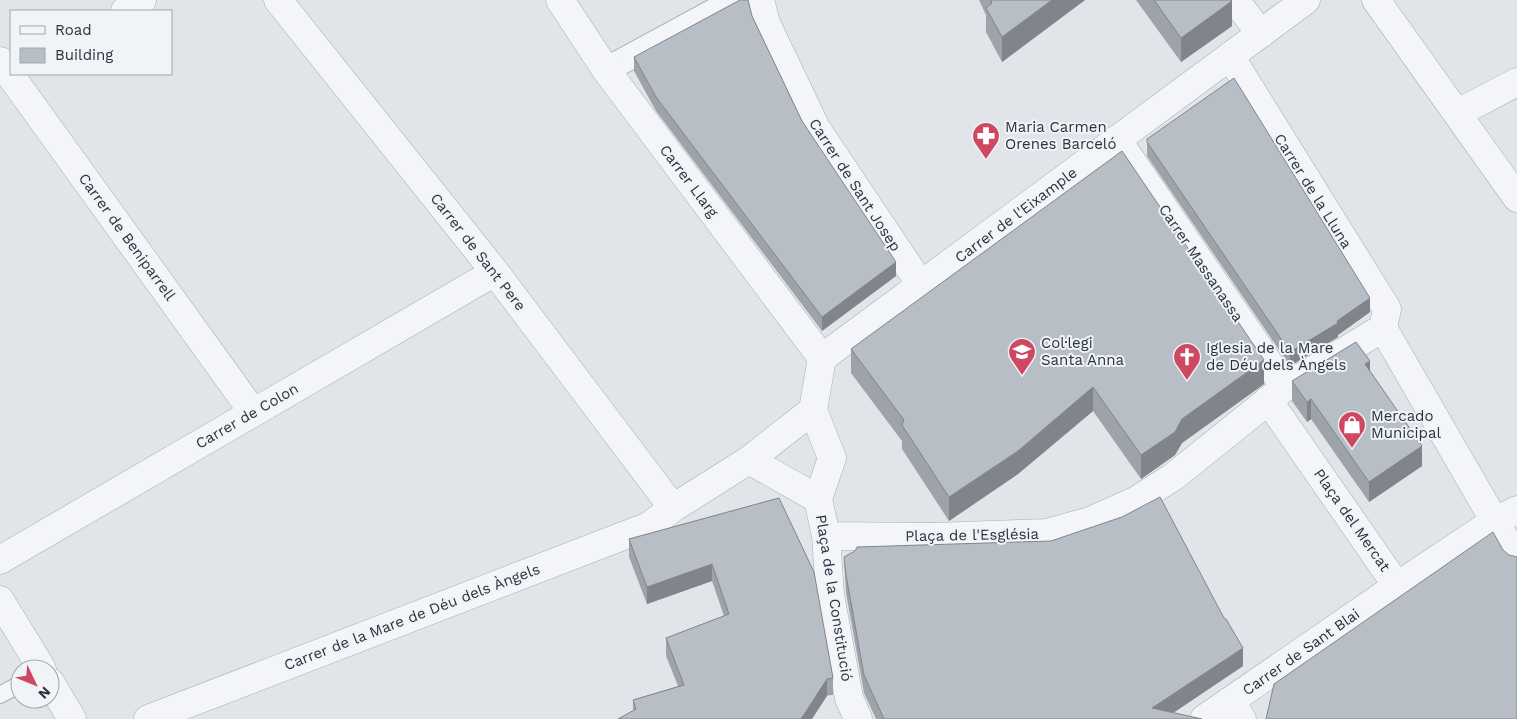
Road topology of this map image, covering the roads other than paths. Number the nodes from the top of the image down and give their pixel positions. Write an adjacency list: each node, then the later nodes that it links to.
1 (142, 0): 9 (street)
2 (278, 0): 19 (street, Carrer de Sant Pere)
3 (560, 0): 13 (street, Carrer Llarg)
4 (735, 0): 13 (street)
5 (760, 0): 20 (street, Carrer de Sant Josep)
6 (1234, 0): 10 (street)
7 (1306, 0): 10 (street, Carrer de l'Eixample)
8 (1376, 0): 16 (street)
9 (127, 10)
10 (1260, 34): 11 (street, Carrer de l'Eixample)
11 (1230, 56): 17 (street, Carrer de l'Eixample); 21 (street, Carrer de la Lluna)
12 (0, 61): 15 (street, Carrer de Beniparrell)
13 (606, 70): 22 (street, Carrer Llarg)
14 (1517, 82): 16 (street)
15 (16, 85): 25 (street, Carrer de Beniparrell)
16 (1458, 113): 18 (street)
17 (1117, 140): 20 (street, Carrer de l'Eixample); 23 (street, Carrer Massanassa)
18 (1517, 198)
19 (495, 272): 25 (street, Carrer de Colon); 28 (street, Carrer de Sant Pere)
20 (921, 285): 22 (street, Carrer de l'Eixample)
21 (1383, 328): 23 (street); 29 (street)
22 (822, 358): 24 (street)
23 (1276, 394): 30 (street, Plaça de l'Església); 33 (street, Plaça del Mercat)
24 (813, 410): 26 (street); 27 (street, Plaça de la Constitució)
25 (253, 412): 31 (street, Carrer de Colon)
26 (750, 460): 27 (street, Plaça de la Constitució); 28 (street)
27 (818, 499): 30 (street, Plaça de la Constitució)
28 (673, 508): 40 (street, Carrer de la Mare de Déu dels Àngels)
29 (1506, 515): 32 (street); 33 (street, Plaça del Mercat)
30 (826, 536): 38 (street, Plaça de la Constitució)
31 (0, 560)
32 (1517, 560)
33 (1397, 586): 37 (street, Carrer de Sant Blai)
34 (0, 600): 35 (street)
35 (36, 659)
36 (60, 699): 39 (street)
37 (1236, 710): 41 (street, Carrer de Sant Blai)
38 (848, 712)
39 (72, 719)
40 (148, 719)
41 (1204, 719)

